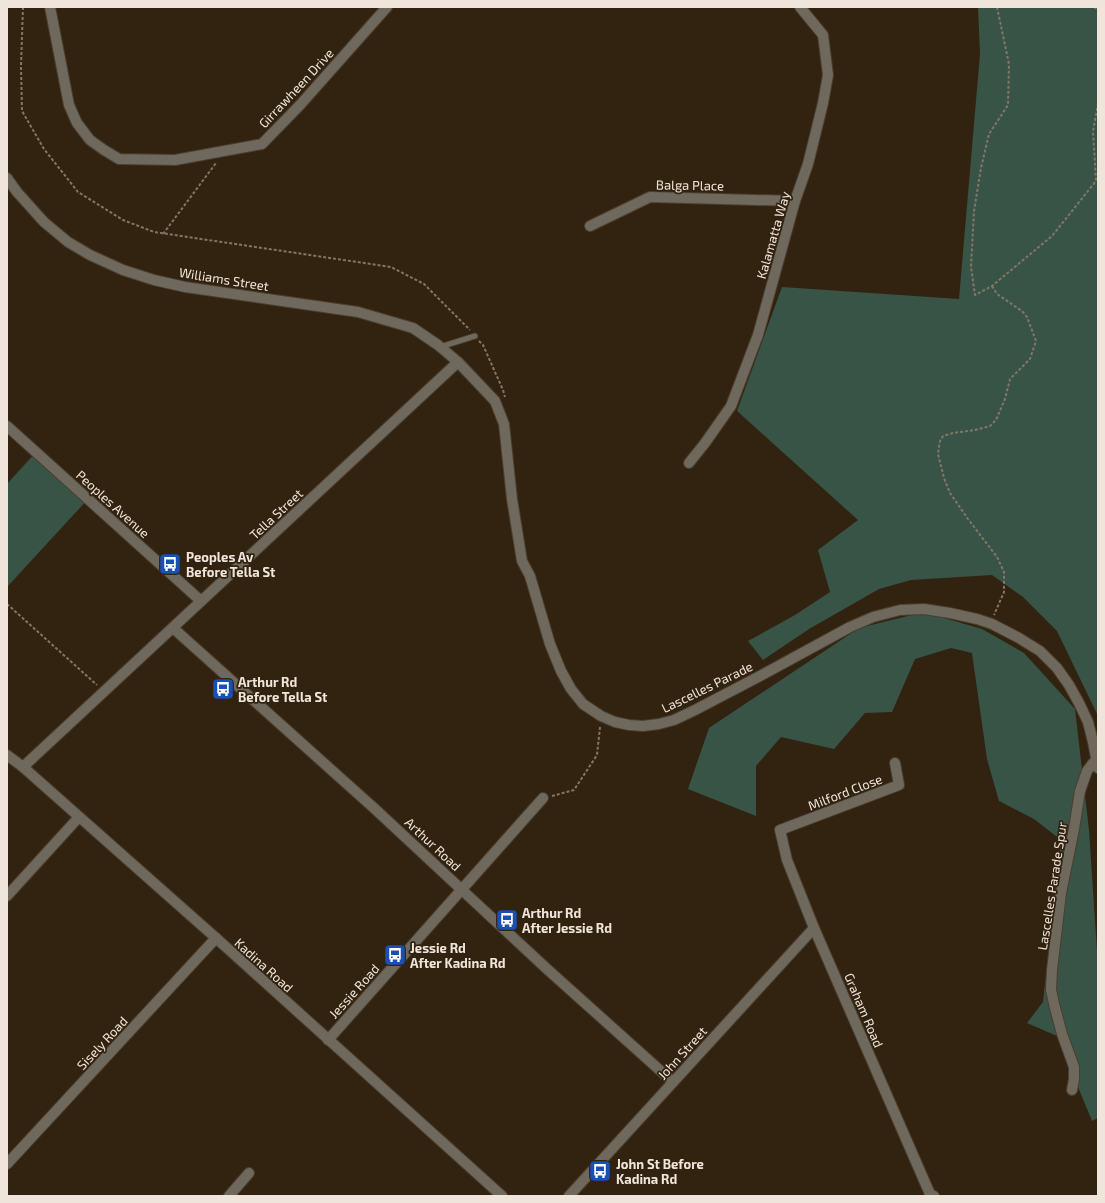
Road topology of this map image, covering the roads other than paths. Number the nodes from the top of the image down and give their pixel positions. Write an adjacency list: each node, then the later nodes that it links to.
1 (50, 7): 2 (street, Girrawheen Drive)
2 (387, 7)
3 (800, 7): 5 (street, Kalamatta Way)
4 (7, 178): 8 (street, Williams Street)
5 (795, 201): 6 (street, Balga Place); 11 (street, Kalamatta Way)
6 (590, 226)
7 (475, 336): 8 (lane)
8 (440, 347): 9 (street, Williams Street)
9 (458, 362): 12 (street, Tella Street); 16 (street, Lascelles Parade)
10 (7, 426): 12 (street, Peoples Avenue)
11 (689, 463)
12 (201, 601): 13 (street, Tella Street)
13 (173, 628): 17 (street, Tella Street); 21 (street, Arthur Road)
14 (7, 755): 17 (street, Kadina Road)
15 (895, 763): 20 (street, Milford Close)
16 (1098, 764): 27 (street, Lascelles Parade Spur)
17 (23, 767): 19 (street, Kadina Road)
18 (543, 798): 21 (street, Jessie Road)
19 (79, 817): 22 (street); 24 (street, Kadina Road)
20 (780, 830): 23 (street, Graham Road)
21 (462, 889): 25 (street, Jessie Road); 26 (street, Arthur Road)
22 (7, 896)
23 (814, 928): 26 (street, John Street); 33 (street, Graham Road)
24 (216, 938): 25 (street, Kadina Road); 28 (street, Sisely Road)
25 (328, 1040): 31 (street, Kadina Road)
26 (673, 1082): 32 (street, John Street)
27 (1072, 1090)
28 (7, 1164)
29 (249, 1173): 30 (street)
30 (229, 1196)
31 (502, 1196)
32 (569, 1196)
33 (934, 1196)

